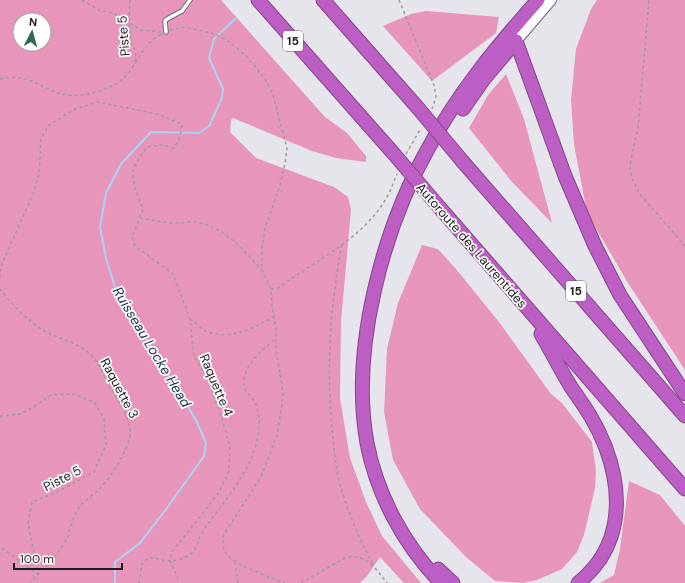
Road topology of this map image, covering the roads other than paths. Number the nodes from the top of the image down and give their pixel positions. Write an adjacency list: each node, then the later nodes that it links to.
1 (190, 0): 6 (lane)
2 (258, 0): 8 (highway, Autoroute des Laurentides / 15, bridge)
3 (323, 0): 10 (highway, 15, bridge)
4 (538, 0): 12 (highway)
5 (551, 0): 7 (main road)
6 (166, 32)
7 (516, 41): 9 (highway); 13 (highway)
8 (528, 310): 11 (highway, Autoroute des Laurentides / 15); 14 (highway)
9 (685, 394)
10 (685, 416)
11 (685, 490)
12 (441, 583)
13 (453, 583)
14 (578, 583)

